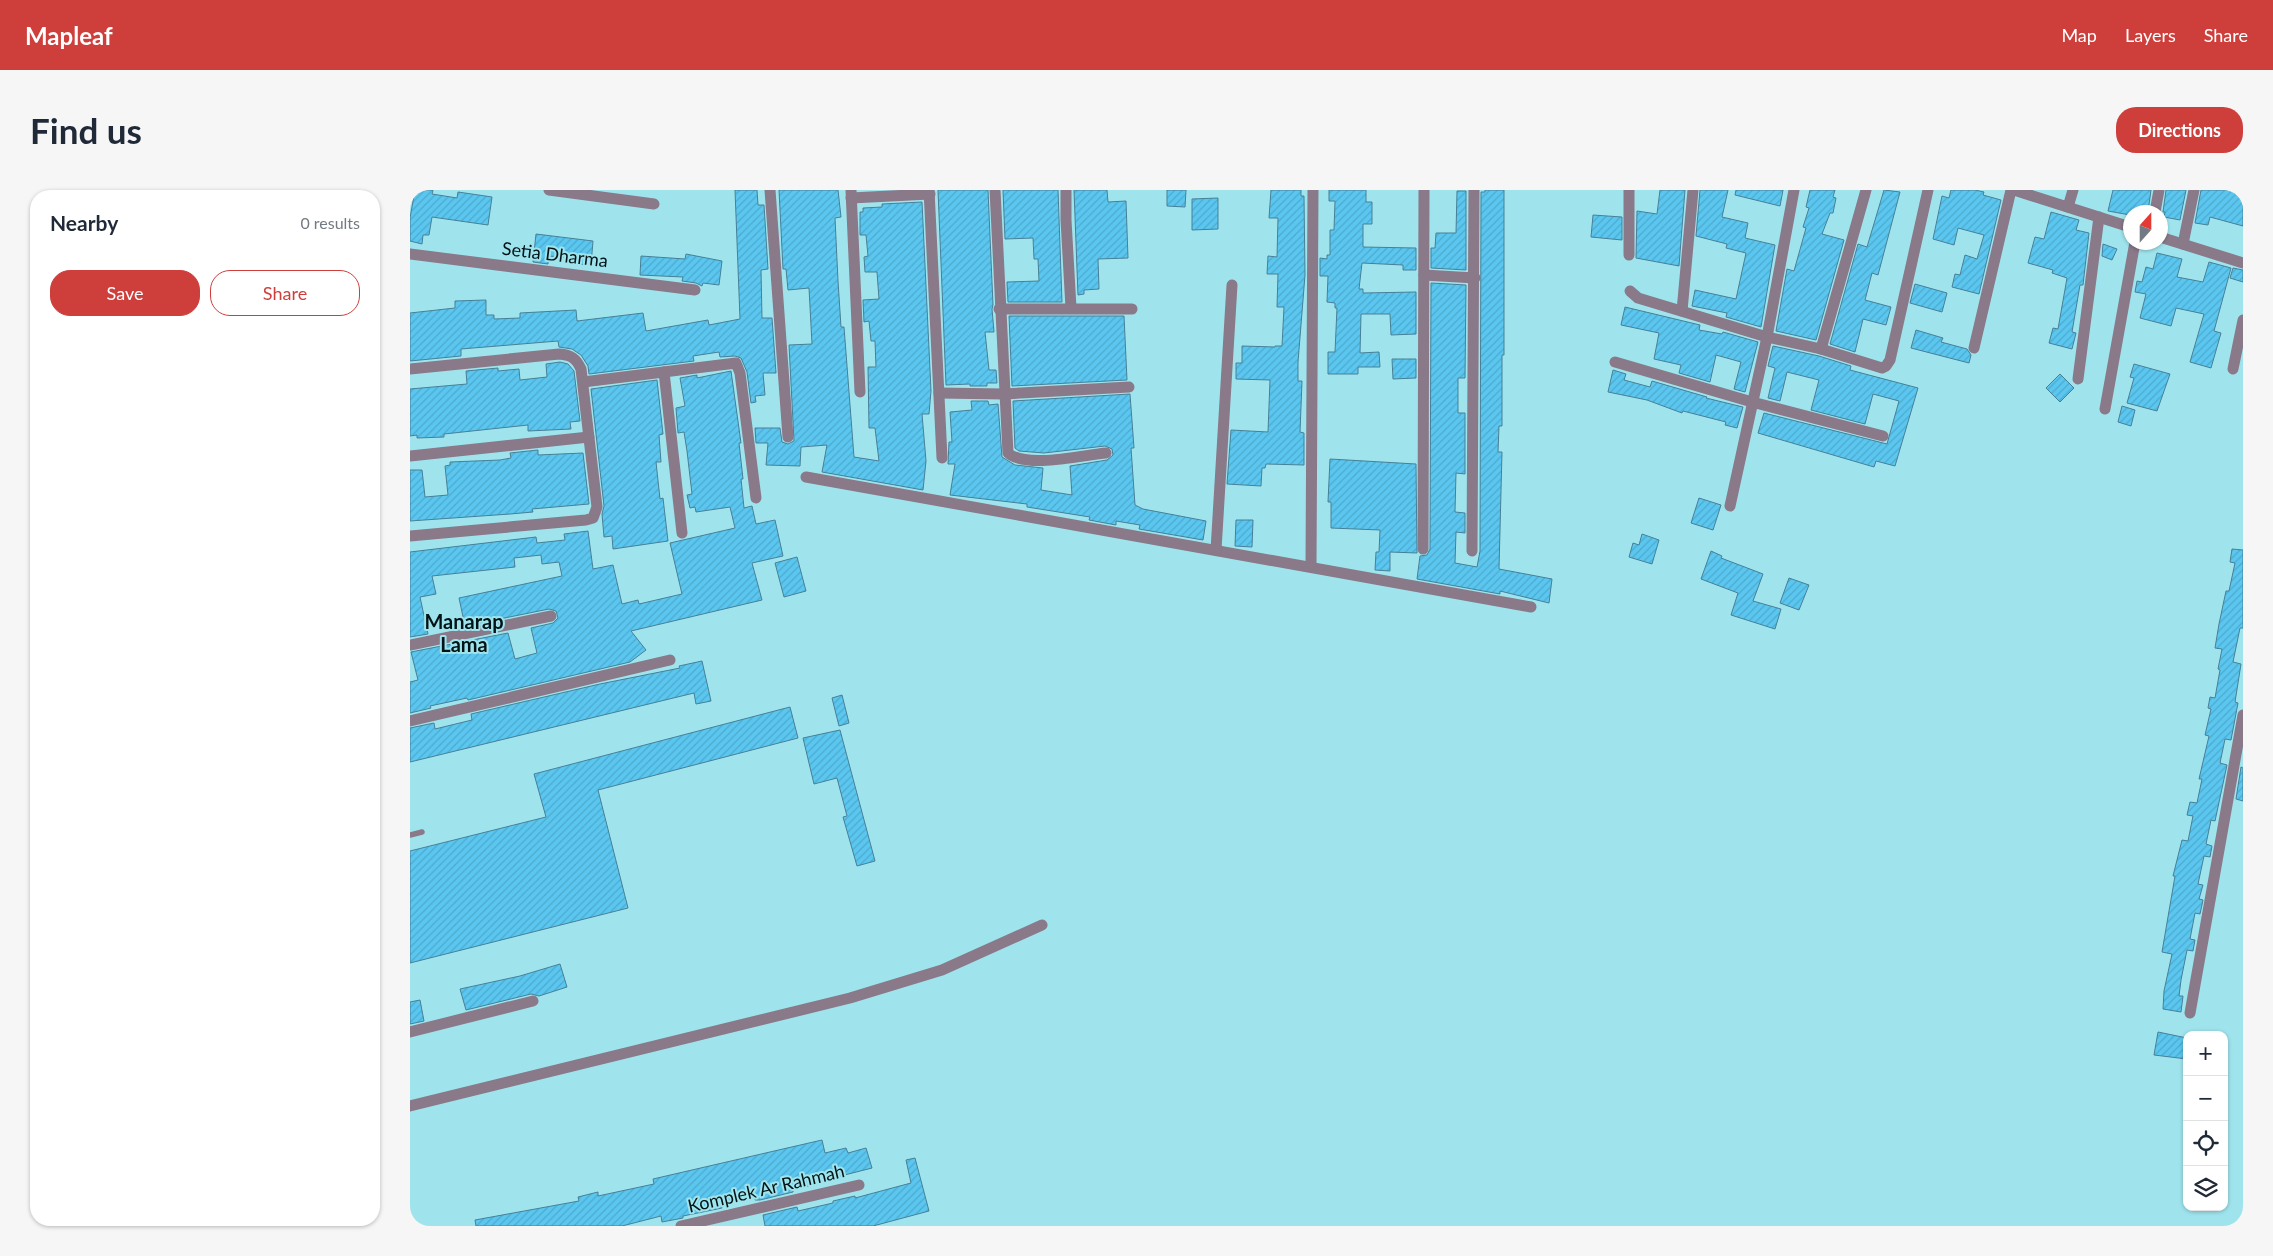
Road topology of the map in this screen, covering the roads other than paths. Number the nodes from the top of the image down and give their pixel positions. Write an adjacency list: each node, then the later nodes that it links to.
1 (550, 190): 20 (street)
2 (770, 190): 57 (street)
3 (995, 190): 38 (street)
4 (1066, 190): 36 (street)
5 (1313, 190): 70 (street)
6 (1424, 190): 31 (street)
7 (1474, 190): 32 (street)
8 (1629, 190): 29 (street)
9 (1693, 190): 39 (street)
10 (1794, 190): 41 (street)
11 (1866, 190): 43 (street)
12 (1928, 190): 43 (street)
13 (2012, 190): 19 (street); 42 (street)
14 (2073, 190): 22 (street)
15 (2159, 190): 21 (street)
16 (2194, 190): 26 (street)
17 (929, 192): 18 (street); 52 (street)
18 (851, 194): 51 (street)
19 (2036, 194): 22 (street)
20 (654, 204)
21 (2156, 205)
22 (2068, 207): 23 (street)
23 (2099, 217): 24 (street); 48 (street)
24 (2123, 225)
25 (2168, 239): 26 (street)
26 (2182, 244): 30 (street)
27 (2133, 250): 55 (street)
28 (410, 254): 34 (street, Setia Dharma)
29 (1629, 255)
30 (2243, 263)
31 (1424, 274): 32 (street); 67 (street)
32 (1475, 278): 69 (street)
33 (1232, 286): 68 (street)
34 (695, 290)
35 (1630, 291): 39 (street)
36 (1071, 308): 37 (street); 38 (street)
37 (1132, 309)
38 (999, 310): 53 (street)
39 (1682, 311): 41 (street)
40 (2243, 320): 46 (street)
41 (1767, 337): 43 (street); 54 (street)
42 (1974, 348)
43 (1820, 349)
44 (1615, 362): 54 (street)
45 (410, 369): 49 (street)
46 (2233, 369)
47 (664, 372): 49 (street); 63 (street); 65 (street)
48 (2078, 379)
49 (583, 382): 58 (street)
50 (1129, 387): 53 (street)
51 (860, 392)
52 (939, 393): 53 (street); 61 (street)
53 (1004, 394): 59 (street)
54 (1752, 402): 56 (street); 64 (street)
55 (2105, 409)
56 (1883, 436)
57 (788, 437)
58 (590, 438): 60 (street); 66 (street)
59 (1106, 453)
60 (410, 456)
61 (942, 458)
62 (806, 477): 68 (street)
63 (756, 498)
64 (1730, 506)
65 (682, 533)
66 (410, 536)
67 (1423, 549)
68 (1216, 550): 70 (street)
69 (1472, 551)
70 (1310, 566): 71 (street)
71 (1531, 608)
72 (550, 616): 73 (street)
73 (410, 645)
74 (670, 660): 76 (street)
75 (2243, 715): 81 (street)
76 (410, 721)
77 (422, 832): 78 (lane)
78 (410, 835)
79 (1042, 925): 83 (street)
80 (533, 1001): 82 (street)
81 (2190, 1013)
82 (410, 1032)
83 (410, 1106)
84 (859, 1185): 85 (street, Komplek Ar Rahmah)
85 (681, 1226)

